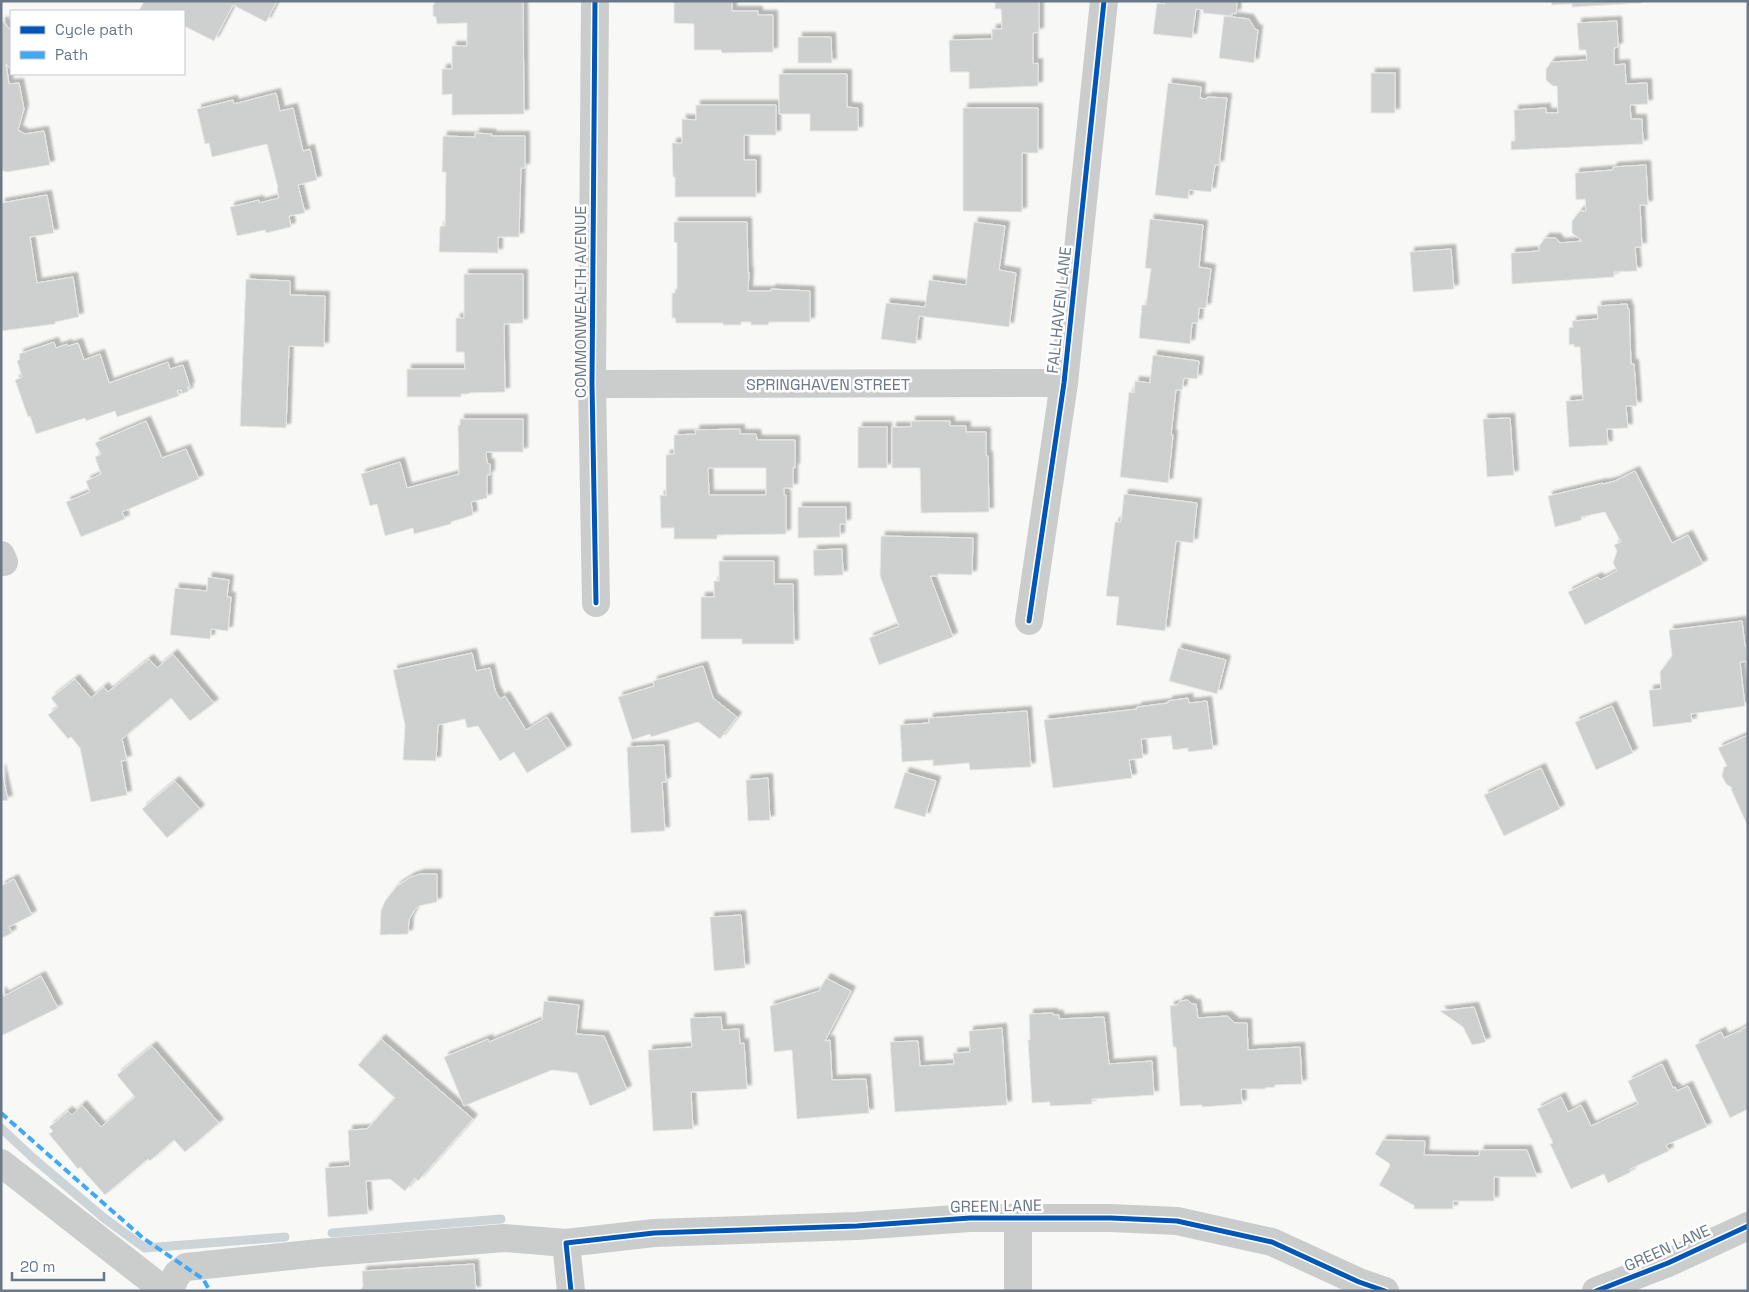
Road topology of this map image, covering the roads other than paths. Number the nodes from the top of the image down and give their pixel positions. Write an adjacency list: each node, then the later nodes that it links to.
1 (595, 1): 4 (street, COMMONWEALTH AVENUE)
2 (1104, 1): 3 (street, FALLHAVEN LANE)
3 (1064, 383): 4 (street, SPRINGHAVEN STREET); 6 (street, FALLHAVEN LANE)
4 (592, 384): 5 (street, COMMONWEALTH AVENUE)
5 (596, 603)
6 (1029, 621)
7 (1, 1162): 11 (street)
8 (1018, 1218): 10 (street, GREEN LANE); 13 (street); 14 (street, GREEN LANE)
9 (1748, 1226): 15 (street, GREEN LANE)
10 (566, 1243): 11 (street, GREEN LANE); 12 (street)
11 (167, 1291)
12 (570, 1291)
13 (1018, 1291)
14 (1385, 1291)
15 (1596, 1291)

